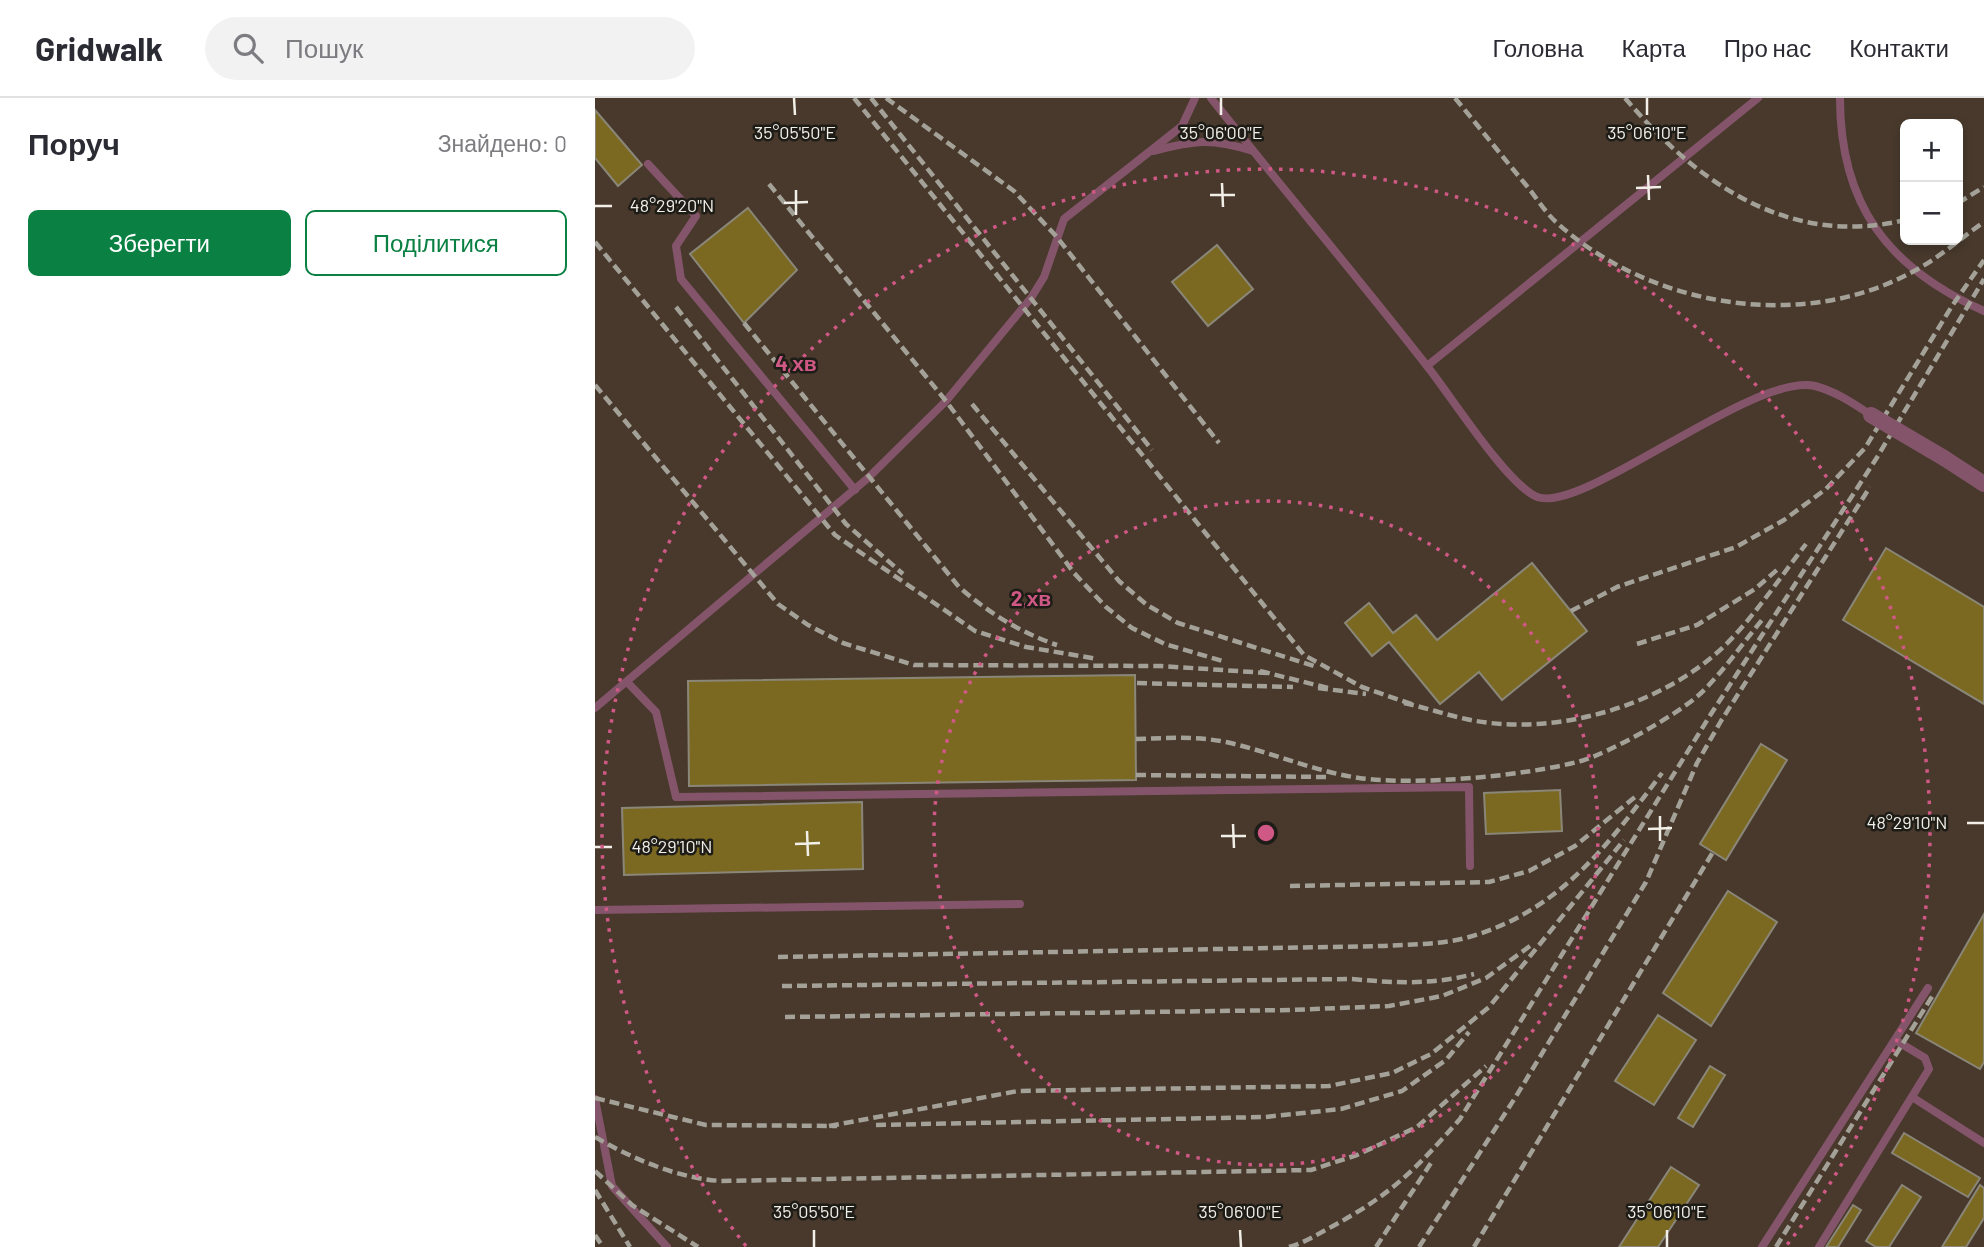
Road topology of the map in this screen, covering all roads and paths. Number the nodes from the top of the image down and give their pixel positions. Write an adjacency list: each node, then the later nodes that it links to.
1 (1195, 98): 6 (lane)
2 (1211, 98): 5 (lane)
3 (1758, 98): 9 (lane)
4 (1840, 98): 8 (lane)
5 (1253, 151): 6 (lane); 9 (lane)
6 (1151, 152): 12 (lane)
7 (648, 164): 12 (lane)
8 (1984, 312)
9 (1427, 366): 10 (lane)
10 (1871, 415): 11 (street, bridge)
11 (1984, 484)
12 (855, 490): 13 (lane)
13 (628, 683): 14 (lane); 15 (lane)
14 (595, 708)
15 (1470, 866)
16 (1020, 904): 17 (lane)
17 (595, 910)
18 (1928, 989): 19 (lane)
19 (1895, 1040): 20 (lane); 24 (lane)
20 (1912, 1097): 22 (lane); 25 (lane)
21 (595, 1099): 23 (lane)
22 (1984, 1143)
23 (667, 1247)
24 (1762, 1247)
25 (1819, 1247)

